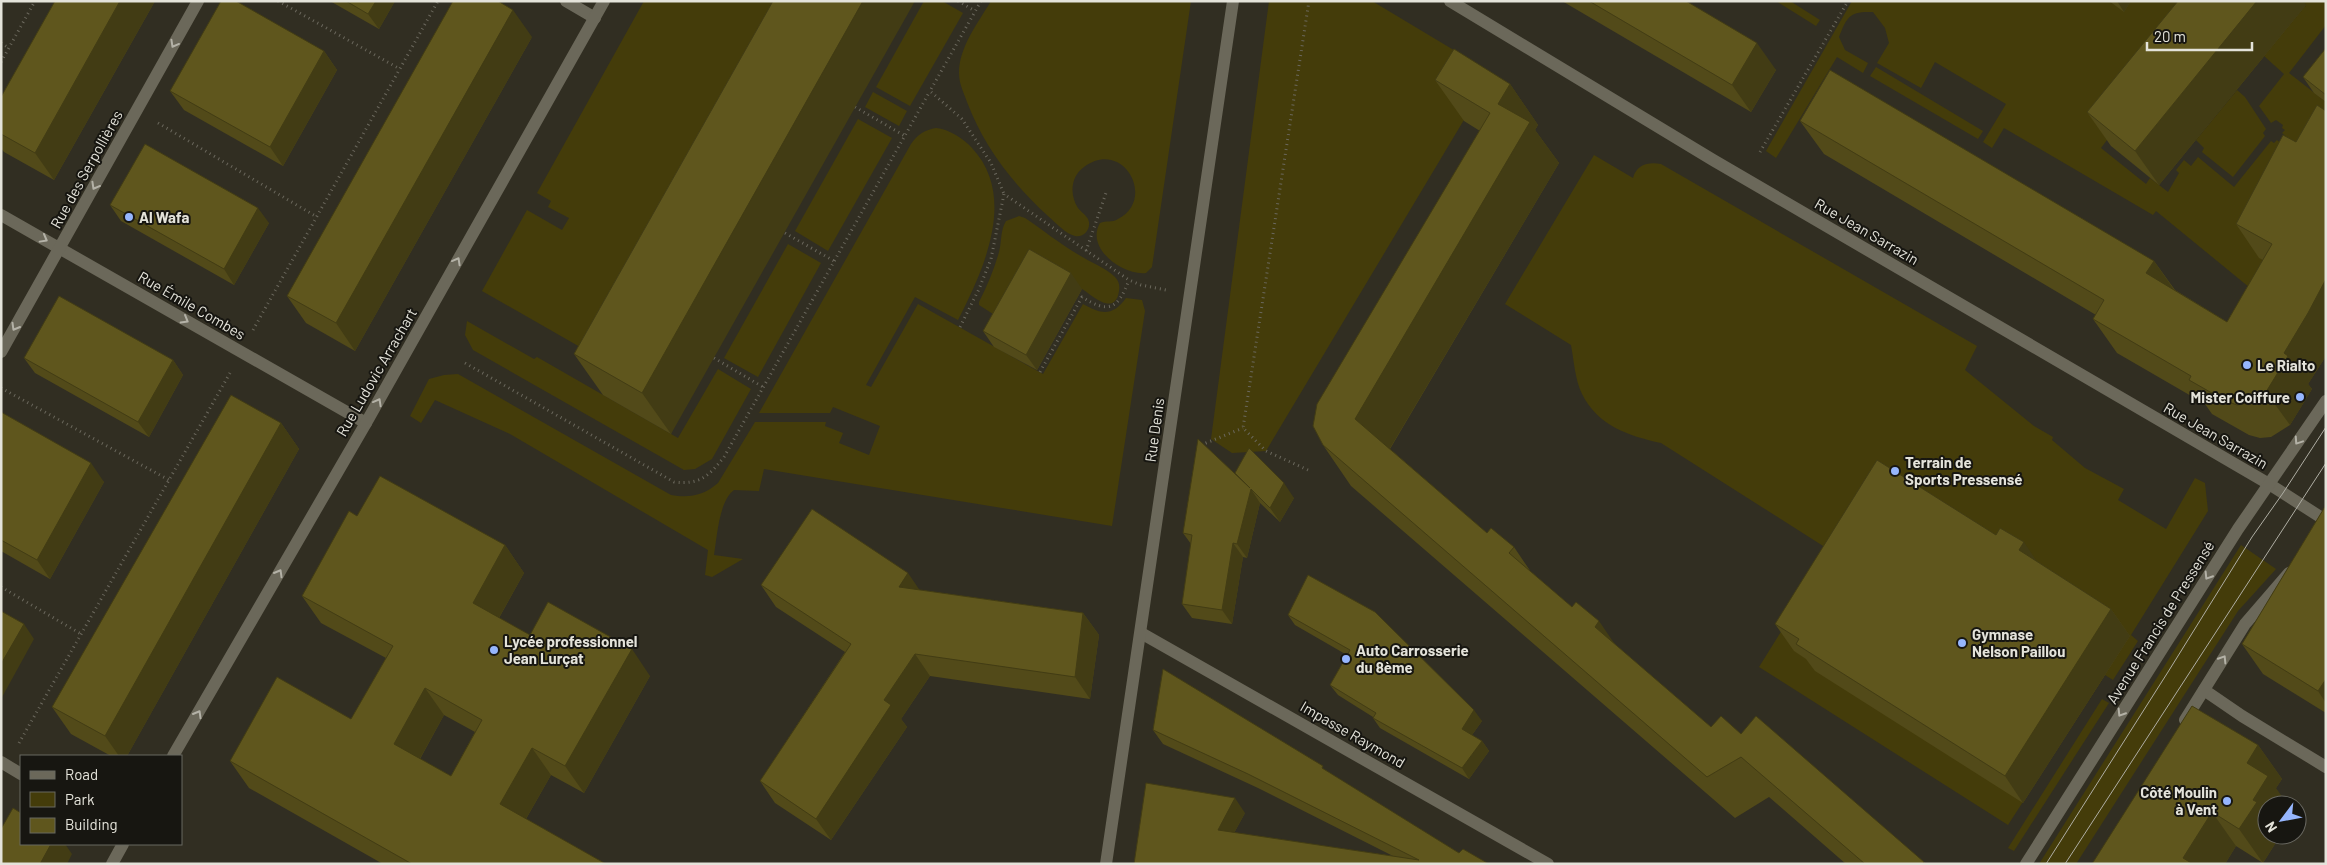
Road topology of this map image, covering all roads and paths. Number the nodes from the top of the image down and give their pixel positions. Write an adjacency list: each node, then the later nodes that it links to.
1 (35, 1): 16 (path)
2 (198, 1): 21 (street, Rue des Serpollières, one-way to 21)
3 (278, 1): 18 (path)
4 (438, 1): 18 (path)
5 (566, 1): 14 (street)
6 (604, 1): 14 (street, Rue Ludovic Arrachart)
7 (958, 1): 13 (path)
8 (980, 1): 13 (path)
9 (1233, 1): 33 (street, Rue Denis)
10 (1309, 1): 44 (path)
11 (1450, 1): 48 (street, Rue Jean Sarrazin)
12 (1848, 1): 23 (path)
13 (975, 11): 19 (path)
14 (595, 18): 43 (street, Rue Ludovic Arrachart, one-way to 14)
15 (1, 43): 16 (path)
16 (9, 48): 17 (path)
17 (1, 62)
18 (400, 69): 27 (path)
19 (930, 92): 22 (path); 25 (path)
20 (855, 107): 22 (path)
21 (137, 111): 27 (path); 29 (street, Rue des Serpollières, one-way to 29)
22 (905, 136): 31 (path)
23 (1760, 152)
24 (1106, 190): 30 (path)
25 (1004, 194): 30 (path); 34 (path)
26 (1, 215): 29 (street, Rue Émile Combes, one-way to 29)
27 (317, 217): 36 (path)
28 (785, 233): 31 (path)
29 (60, 248): 35 (street, Rue des Serpollières, one-way to 35); 36 (street, Rue Émile Combes, one-way to 36)
30 (1086, 251): 32 (path)
31 (834, 261): 40 (path)
32 (1129, 280): 33 (path); 39 (path)
33 (1191, 294): 52 (street, Rue Denis)
34 (960, 327)
35 (1, 352)
36 (242, 352): 43 (street, Rue Émile Combes); 47 (path)
37 (714, 358): 40 (path)
38 (465, 363): 40 (path)
39 (1040, 372)
40 (763, 387)
41 (1, 388): 47 (path)
42 (2326, 401): 48 (street, Avenue Francis de Pressensé, one-way to 48)
43 (366, 423): 56 (street, Rue Ludovic Arrachart, one-way to 43)
44 (1243, 428): 45 (path); 46 (path)
45 (1201, 445)
46 (1308, 470)
47 (169, 480): 53 (path)
48 (2269, 484): 49 (street, Rue Jean Sarrazin); 64 (street, Avenue Francis de Pressensé, one-way to 64)
49 (2322, 518)
50 (2296, 566): 54 (street, one-way to 50)
51 (1, 587): 53 (path)
52 (1141, 633): 62 (street, Rue Denis); 63 (street, Impasse Raymond)
53 (81, 634): 57 (path)
54 (2204, 690): 55 (street); 58 (street)
55 (2178, 731)
56 (174, 755)
57 (4, 764): 59 (street)
58 (2326, 767)
59 (20, 773)
60 (122, 845): 61 (street)
61 (112, 864)
62 (1106, 864)
63 (1548, 864)
64 (2026, 864)

